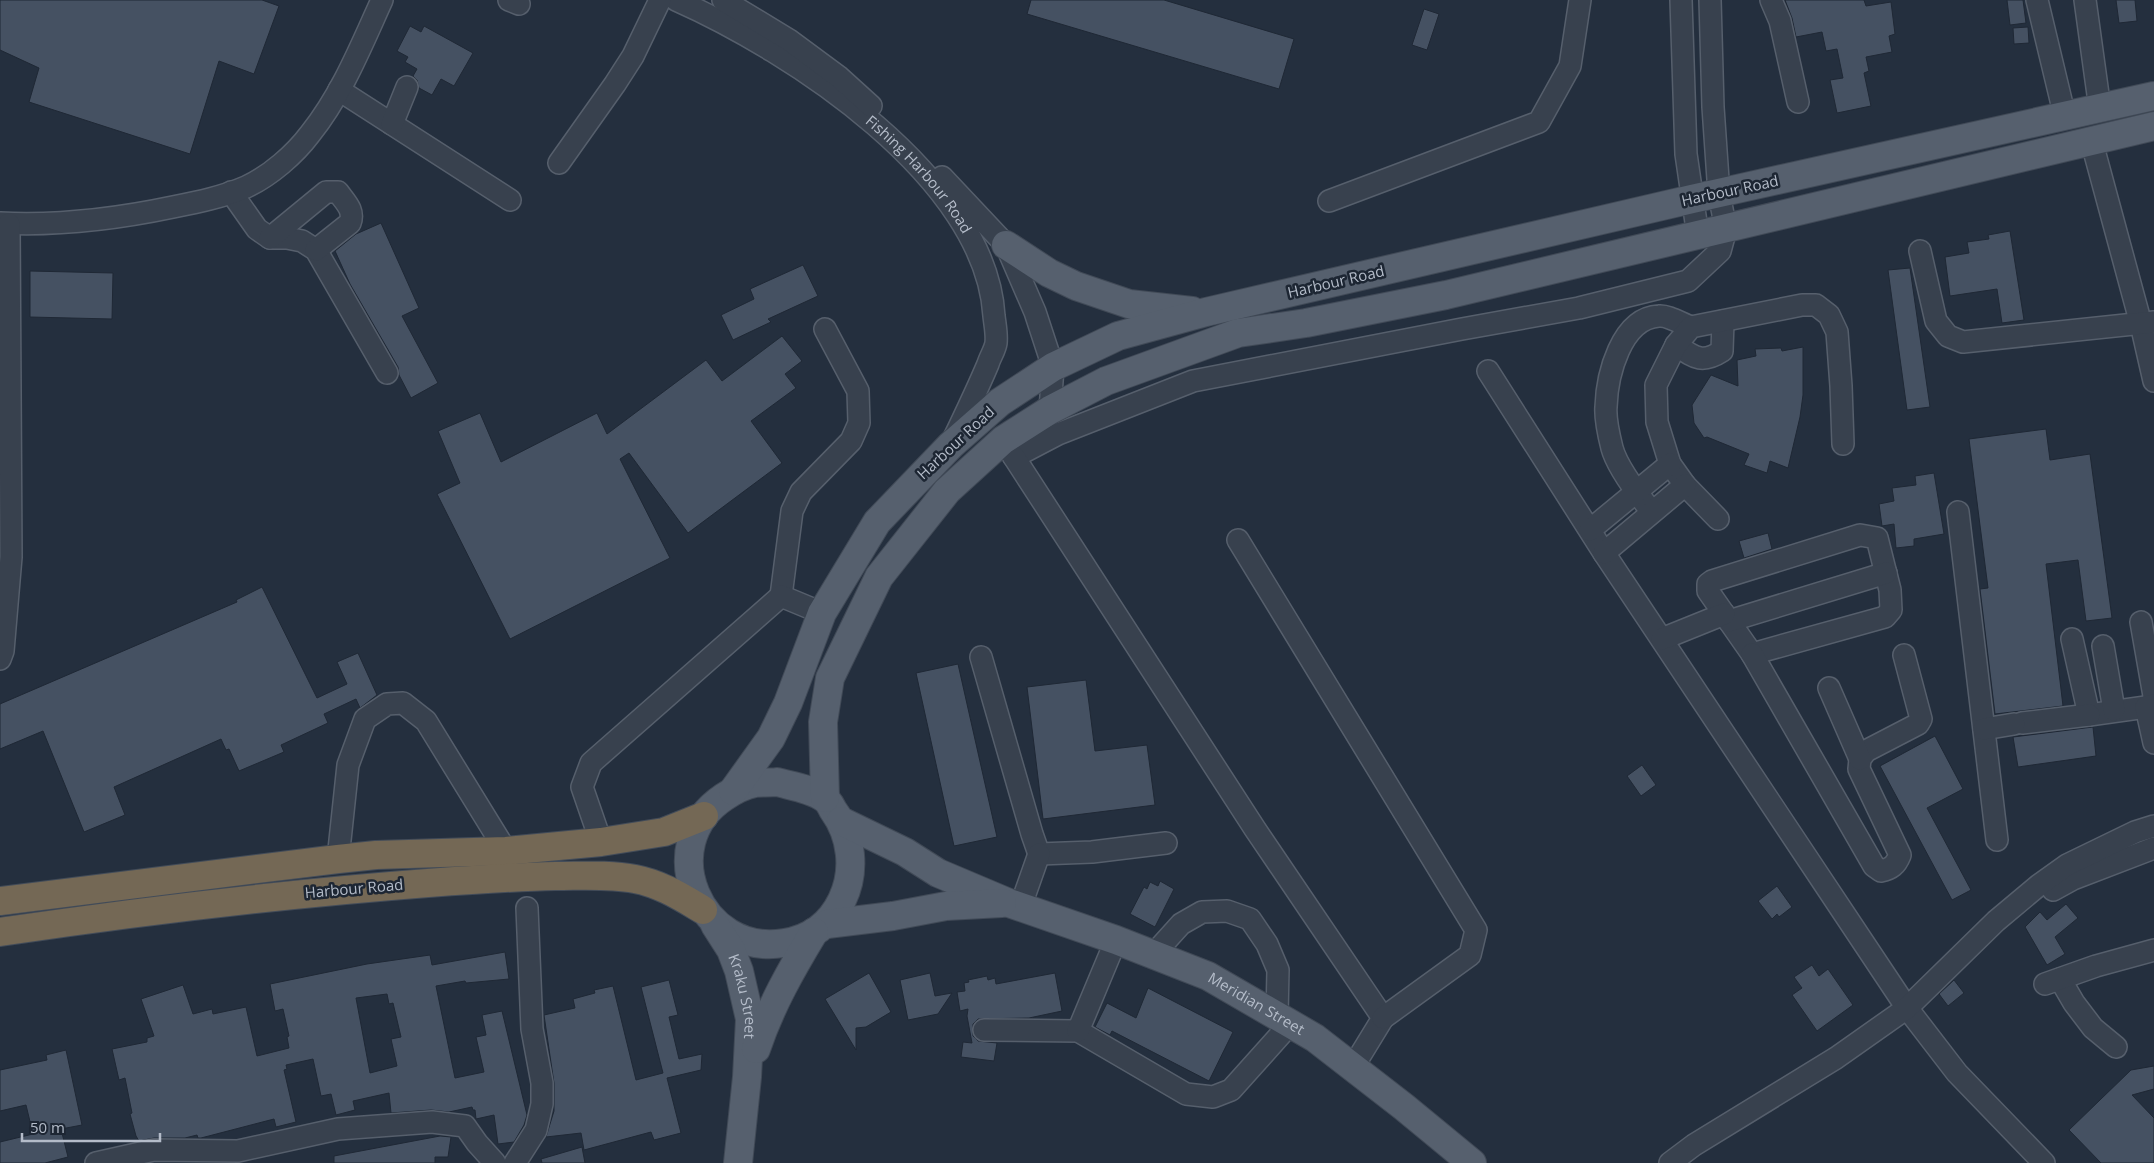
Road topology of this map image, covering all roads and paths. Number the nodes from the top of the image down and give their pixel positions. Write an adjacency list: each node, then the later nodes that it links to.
1 (382, 0): 12 (street)
2 (660, 0): 21 (street)
3 (676, 0): 48 (street, Fishing Harbour Road)
4 (723, 0): 32 (street, Fishing Harbour Road)
5 (1580, 0): 27 (street)
6 (1681, 0): 25 (street)
7 (1710, 0): 24 (street)
8 (1771, 0): 14 (street)
9 (2037, 0): 16 (street)
10 (2085, 0): 15 (street)
11 (407, 87): 17 (street)
12 (339, 90): 17 (street); 23 (street)
13 (2154, 96): 15 (main road, Harbour Road)
14 (1798, 102)
15 (2100, 109): 16 (main road, Harbour Road)
16 (2065, 117): 20 (main road, Harbour Road)
17 (392, 124): 26 (street)
18 (2154, 126): 19 (main road, Harbour Road)
19 (2092, 142): 22 (main road, Harbour Road); 37 (street)
20 (1930, 147): 22 (main road); 24 (main road, Harbour Road)
21 (559, 162)
22 (1936, 179): 29 (main road, Harbour Road)
23 (231, 192): 28 (street); 31 (street)
24 (1719, 194): 25 (main road, Harbour Road); 29 (street)
25 (1692, 199): 30 (street); 35 (main road, Harbour Road)
26 (510, 200)
27 (1329, 200)
28 (5, 224): 41 (street)
29 (1726, 229): 30 (main road, Harbour Road); 49 (street)
30 (1698, 236): 46 (main road, Harbour Road)
31 (270, 238): 33 (street); 33 (street)
32 (1006, 246): 35 (main road); 42 (street, Fishing Harbour Road)
33 (316, 250): 44 (street)
34 (1920, 250): 37 (street)
35 (1206, 312): 42 (main road, Harbour Road)
36 (1723, 321): 38 (street); 40 (street); 47 (street)
37 (2148, 323): 45 (street)
38 (1691, 327): 40 (street); 53 (street)
39 (825, 328): 61 (street)
40 (1676, 345): 51 (street)
41 (5, 360): 50 (street)
42 (1053, 367): 46 (street, Fishing Harbour Road); 48 (main road, Harbour Road)
43 (1488, 371): 57 (street)
44 (387, 372)
45 (2154, 381)
46 (1050, 410): 49 (main road, Harbour Road)
47 (1843, 444)
48 (950, 445): 62 (main road, Harbour Road)
49 (1008, 449): 80 (main road, Harbour Road); 102 (street)
50 (5, 450): 71 (street)
51 (1670, 464): 52 (street); 53 (street)
52 (1685, 485): 54 (street); 56 (street)
53 (1636, 492): 54 (street); 57 (street)
54 (1652, 512): 59 (street)
55 (1958, 512): 76 (street)
56 (1718, 519)
57 (1590, 530): 59 (street)
58 (1238, 540): 102 (street)
59 (1604, 553): 65 (street)
60 (1886, 573): 63 (street); 63 (street); 68 (street)
61 (781, 596): 62 (street); 85 (street)
62 (822, 613): 79 (main road, Harbour Road)
63 (1727, 618): 65 (street); 68 (street)
64 (2141, 622): 73 (street)
65 (1662, 639): 101 (street)
66 (2072, 639): 75 (street)
67 (2103, 646): 74 (street)
68 (1752, 654): 78 (street)
69 (1904, 655): 78 (street)
70 (982, 657): 89 (street)
71 (0, 659)
72 (1829, 688): 78 (street)
73 (2151, 702): 74 (street); 77 (street)
74 (2114, 710): 75 (street)
75 (2089, 715): 76 (street)
76 (1984, 729): 84 (street)
77 (2154, 743)
78 (1860, 759)
79 (733, 791): 80 (main road); 81 (main road)
80 (825, 798): 82 (main road)
81 (704, 816): 85 (highway, Harbour Road); 94 (main road)
82 (841, 821): 92 (main road, Meridian Street); 96 (main road)
83 (2154, 826): 95 (street)
84 (1997, 840)
85 (601, 842): 88 (highway, Harbour Road)
86 (1166, 843): 89 (street)
87 (2154, 848): 95 (street)
88 (506, 851): 90 (highway, Harbour Road); 90 (street)
89 (1039, 854): 92 (street)
90 (338, 859): 91 (highway, Harbour Road)
91 (0, 901)
92 (1014, 905): 96 (main road, Meridian Street); 98 (main road, Meridian Street)
93 (528, 908): 112 (street)
94 (708, 916): 96 (main road); 97 (highway, Harbour Road); 108 (main road, Kraku Street)
95 (1996, 921): 101 (street)
96 (820, 928): 108 (main road, Kraku Street)
97 (0, 932)
98 (1116, 940): 100 (main road, Meridian Street); 105 (street)
99 (2154, 950): 106 (street)
100 (1153, 955): 103 (main road, Meridian Street); 103 (street)
101 (1907, 1008): 115 (street); 116 (street)
102 (1384, 1018): 107 (street)
103 (1283, 1020): 105 (street); 107 (main road, Meridian Street)
104 (984, 1030): 105 (street)
105 (1078, 1031)
106 (2116, 1047)
107 (1353, 1067): 114 (main road, Meridian Street)
108 (747, 1077): 113 (main road, Kraku Street)
109 (241, 1157): 110 (street); 111 (street)
110 (96, 1163)
111 (495, 1163)
112 (515, 1163)
113 (738, 1163)
114 (1472, 1163)
115 (1670, 1163)
116 (2044, 1163)

